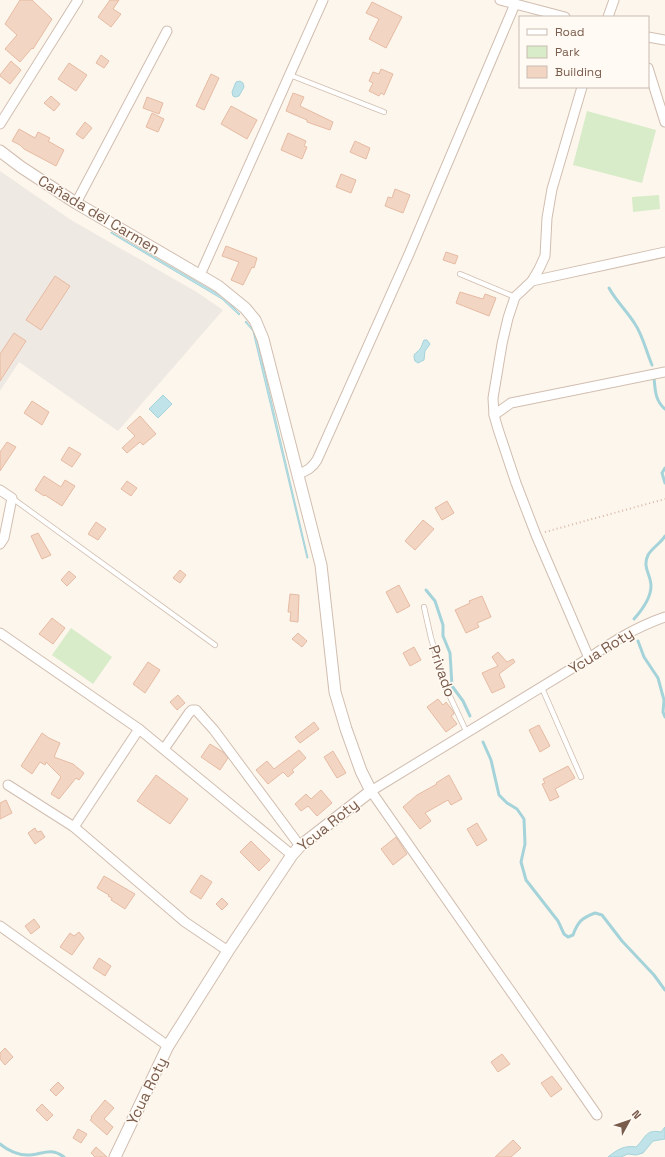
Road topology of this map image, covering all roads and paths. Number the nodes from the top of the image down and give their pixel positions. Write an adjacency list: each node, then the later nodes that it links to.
1 (78, 0): 16 (street)
2 (323, 0): 12 (street)
3 (500, 0): 5 (street)
4 (614, 0): 7 (street)
5 (515, 4): 6 (street); 26 (street)
6 (561, 16)
7 (608, 16)
8 (166, 31): 18 (street)
9 (649, 37): 10 (street)
10 (665, 40)
11 (649, 71): 15 (street)
12 (290, 75): 14 (lane); 21 (street)
13 (582, 88): 22 (street)
14 (384, 112)
15 (665, 122)
16 (0, 124)
17 (0, 151): 18 (street, Cañada del Carmen)
18 (76, 203): 21 (street, Cañada del Carmen)
19 (665, 252): 22 (street)
20 (460, 274): 23 (lane)
21 (200, 275): 26 (street, Cañada del Carmen)
22 (532, 281): 23 (street)
23 (515, 297): 25 (street)
24 (665, 372): 25 (street)
25 (494, 415): 30 (street)
26 (298, 474): 43 (street, Cañada del Carmen)
27 (0, 490): 28 (street)
28 (12, 498): 31 (street); 35 (lane)
29 (665, 499): 30 (path)
30 (536, 535): 36 (street)
31 (0, 544)
32 (424, 607): 39 (lane, Privado)
33 (665, 617): 36 (street, Ycua Roty)
34 (0, 633): 38 (street)
35 (215, 645)
36 (589, 658): 37 (street, Ycua Roty)
37 (542, 688): 39 (street, Ycua Roty); 41 (lane)
38 (139, 729): 40 (street); 44 (street)
39 (468, 733): 43 (street, Ycua Roty)
40 (164, 749): 45 (street); 46 (street)
41 (580, 776)
42 (8, 785): 44 (street)
43 (371, 791): 45 (street, Ycua Roty); 50 (street)
44 (74, 827): 48 (street)
45 (300, 846): 46 (street, Ycua Roty)
46 (292, 855): 48 (street, Ycua Roty)
47 (0, 927): 49 (street)
48 (228, 951): 49 (street, Ycua Roty)
49 (168, 1046): 51 (street, Ycua Roty)
50 (597, 1115)
51 (115, 1157)

